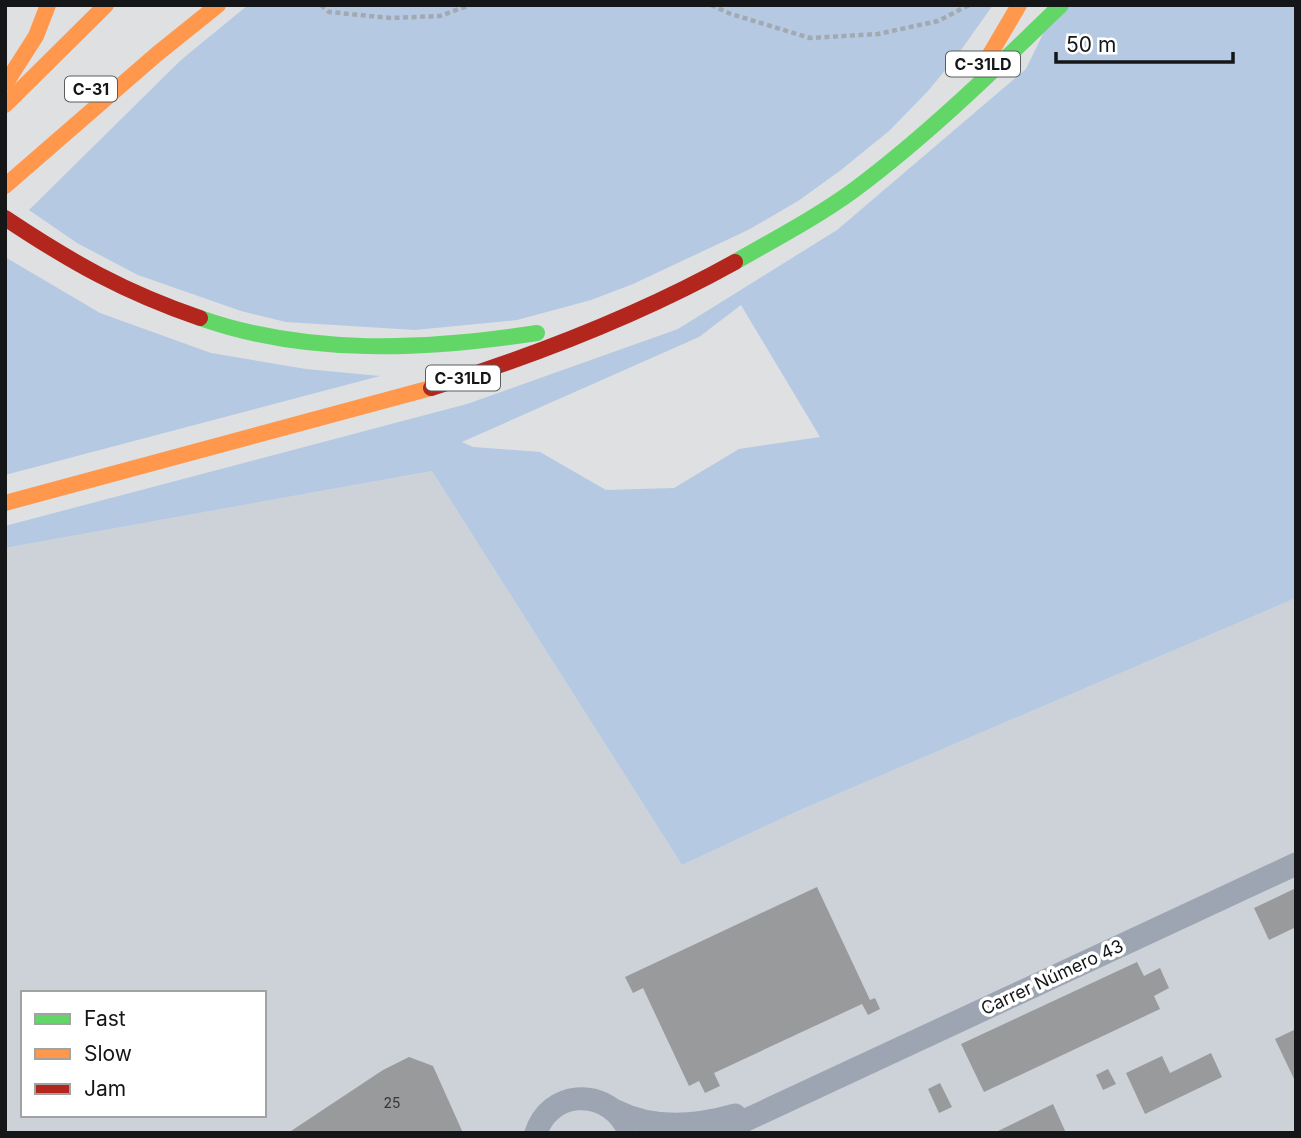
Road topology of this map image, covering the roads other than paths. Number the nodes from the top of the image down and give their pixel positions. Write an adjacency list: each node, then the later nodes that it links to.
1 (48, 5): 8 (highway)
2 (106, 5): 10 (highway, C-31)
3 (208, 5): 7 (highway)
4 (218, 5): 7 (highway)
5 (1019, 5): 11 (highway, C-31LD)
6 (1061, 5): 11 (highway)
7 (157, 54): 13 (highway)
8 (5, 84)
9 (81, 99): 12 (highway, C-31)
10 (5, 106)
11 (939, 118): 15 (highway, C-31LD)
12 (5, 174)
13 (5, 186)
14 (5, 218): 15 (highway)
15 (717, 273): 16 (highway, C-31LD)
16 (5, 503)
17 (1296, 864): 18 (street, Carrer Número 43)
18 (808, 1090): 19 (street, Carrer Número 43); 22 (street, Carrer Número 43)
19 (616, 1111): 20 (street, Carrer Número 43); 21 (street)
20 (536, 1133)
21 (628, 1133)
22 (718, 1133)

